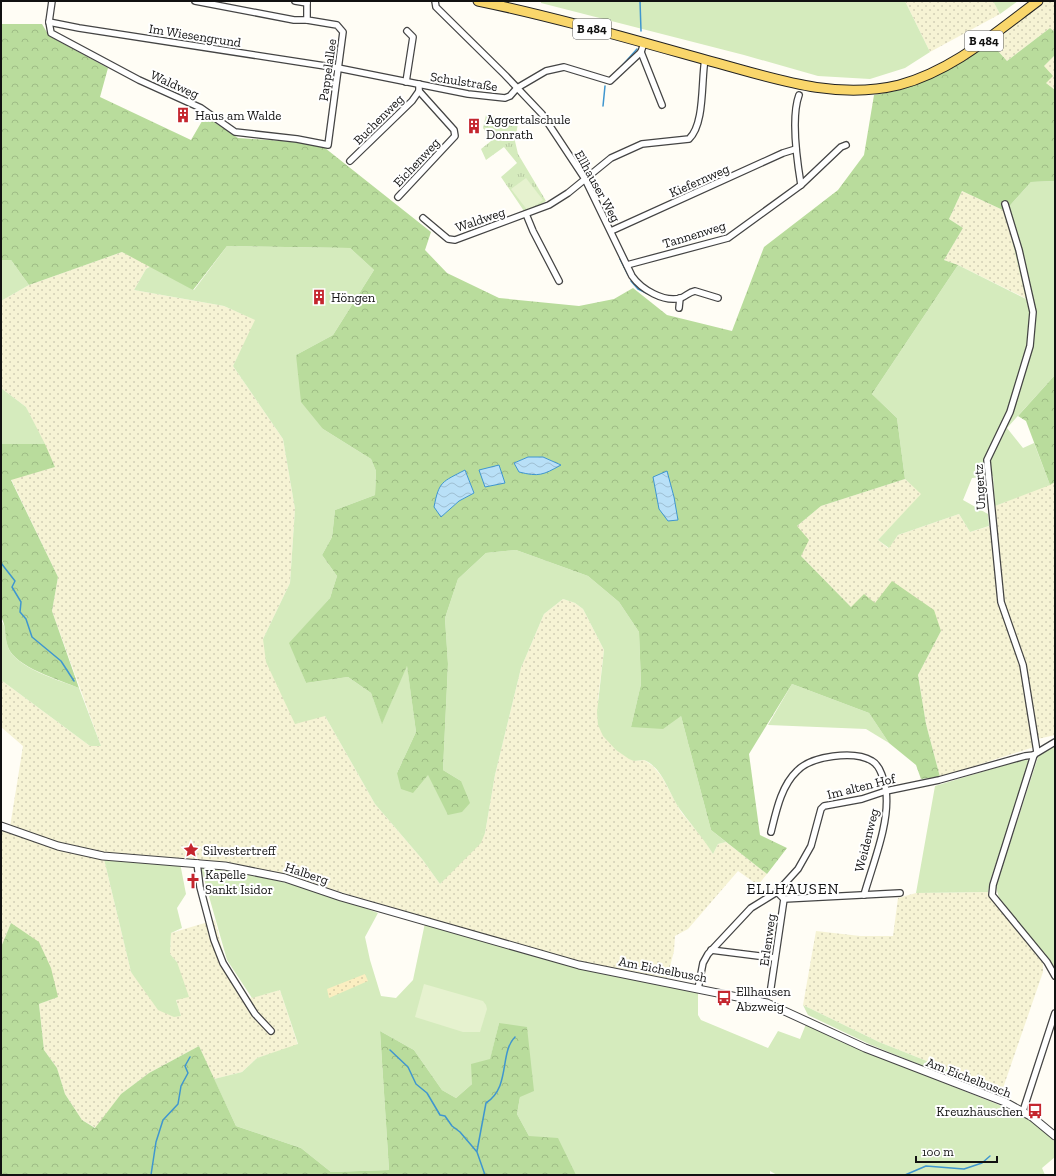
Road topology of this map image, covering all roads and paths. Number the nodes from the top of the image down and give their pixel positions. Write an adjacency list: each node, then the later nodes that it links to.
1 (52, 1): 9 (street)
2 (195, 1): 8 (street)
3 (295, 1): 7 (street)
4 (435, 1): 17 (street, Ellhauser Weg)
5 (478, 1): 11 (main road, B 484)
6 (1038, 1): 13 (main road, B 484)
7 (307, 2): 8 (street)
8 (307, 20): 14 (street, Pappelallee)
9 (49, 22): 14 (street, Im Wiesengrund); 21 (street, Waldweg)
10 (407, 31): 15 (street)
11 (644, 43): 12 (street, Schulstraße); 13 (main road, B 484)
12 (640, 52): 17 (street, Schulstraße); 20 (street)
13 (705, 60): 25 (street, Waldweg)
14 (338, 68): 15 (street, Schulstraße); 21 (street, Pappelallee)
15 (406, 82): 16 (street, Schulstraße)
16 (419, 84): 17 (street, Schulstraße); 18 (street)
17 (517, 88): 25 (street, Ellhauser Weg)
18 (419, 91): 24 (street, Buchenweg); 27 (street, Eichenweg)
19 (800, 95): 23 (street)
20 (662, 105)
21 (328, 145)
22 (846, 145): 26 (street, Tannenweg)
23 (796, 149): 26 (street); 31 (street, Kiefernweg)
24 (350, 161)
25 (585, 179): 29 (street, Waldweg); 31 (street, Ellhauser Weg)
26 (801, 185): 32 (street, Tannenweg)
27 (398, 197)
28 (1005, 204): 38 (street, Ungertz)
29 (526, 214): 30 (street, Waldweg); 33 (street)
30 (423, 218)
31 (611, 231): 32 (street, Ellhauser Weg)
32 (627, 265): 34 (street, Ellhauser Weg)
33 (559, 280)
34 (680, 298): 35 (street, Ellhauser Weg); 36 (street)
35 (718, 298)
36 (679, 308)
37 (1055, 742): 38 (street, Im alten Hof)
38 (1035, 753): 39 (street, Im alten Hof); 50 (street)
39 (886, 791): 41 (street, Weidenweg); 43 (street, Im alten Hof); 45 (street, Weidenweg)
40 (1, 826): 42 (street, Halberg)
41 (771, 832)
42 (197, 863): 47 (street, Halberg); 54 (street)
43 (777, 892): 46 (street, Erlenweg); 48 (street, Im alten Hof)
44 (900, 893): 45 (street)
45 (864, 894): 46 (street)
46 (784, 899): 49 (street, Erlenweg)
47 (426, 922): 51 (street, Am Eichelbusch)
48 (711, 950): 49 (street); 51 (street, Im alten Hof)
49 (775, 958): 52 (street, Erlenweg)
50 (1055, 976)
51 (698, 989): 55 (street, Am Eichelbusch)
52 (770, 994)
53 (1055, 1014): 55 (street)
54 (271, 1031)
55 (1023, 1111): 56 (street)
56 (1055, 1136)

